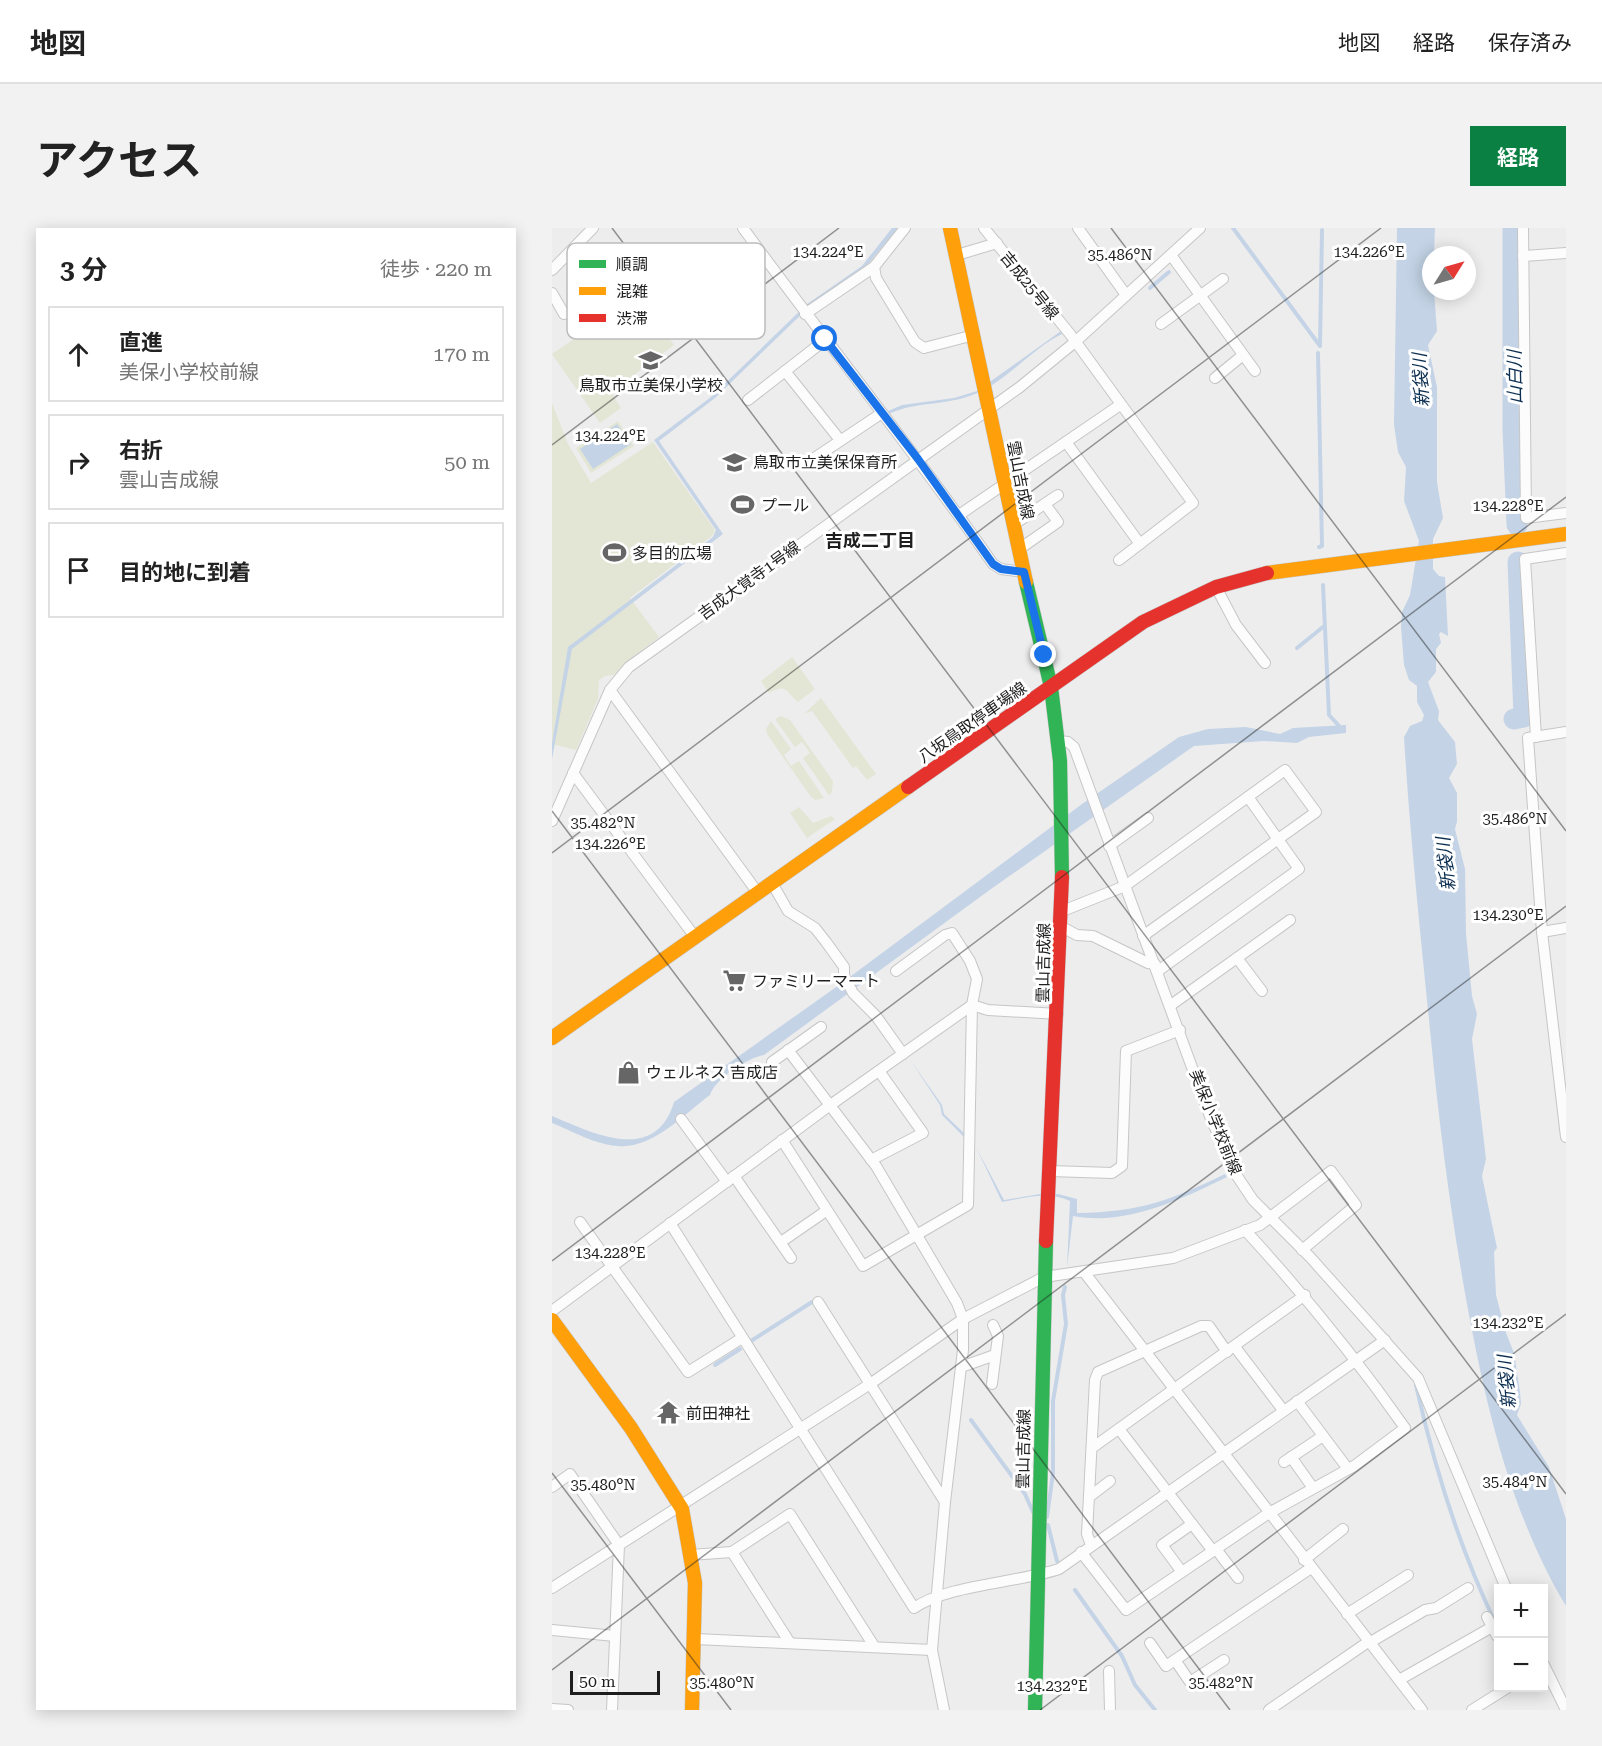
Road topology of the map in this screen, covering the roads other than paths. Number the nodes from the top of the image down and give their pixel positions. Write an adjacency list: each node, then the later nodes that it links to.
1 (593, 228): 9 (street)
2 (743, 228): 10 (street)
3 (905, 228): 18 (street)
4 (950, 228): 14 (street, 雲山吉成線)
5 (984, 228): 11 (street, 吉成25号線)
6 (1078, 228): 22 (street)
7 (1200, 228): 15 (street, 吉成大覚寺1号線)
8 (1523, 228): 16 (street)
9 (578, 243)
10 (754, 243)
11 (996, 243): 14 (street); 29 (street, 吉成25号線)
12 (1566, 253): 16 (street)
13 (567, 255): 19 (street)
14 (957, 255): 27 (street, 雲山吉成線)
15 (1171, 255): 22 (street, 吉成大覚寺1号線); 23 (street)
16 (1523, 255): 45 (street)
17 (765, 259): 25 (street)
18 (874, 267): 25 (street); 27 (street)
19 (552, 270)
20 (1223, 279): 23 (street)
21 (552, 293): 24 (street)
22 (1126, 295): 29 (street, 吉成大覚寺1号線)
23 (1200, 296): 26 (street); 30 (street)
24 (564, 314)
25 (805, 314): 28 (street)
26 (1161, 324)
27 (974, 335): 36 (street, 雲山吉成線)
28 (825, 339): 31 (street); 37 (street)
29 (1075, 342): 35 (street, 吉成25号線); 36 (street, 吉成大覚寺1号線)
30 (1244, 355): 32 (street); 33 (street)
31 (785, 371): 34 (street); 38 (street)
32 (1255, 371)
33 (1215, 378)
34 (748, 400)
35 (1120, 405): 39 (street); 49 (street, 吉成25号線)
36 (990, 409): 40 (street, 吉成大覚寺1号線); 42 (street, 雲山吉成線)
37 (882, 413): 38 (street); 40 (street)
38 (840, 440): 41 (street)
39 (1066, 442): 42 (street); 49 (street)
40 (918, 459): 46 (street); 57 (street, 吉成大覚寺1号線)
41 (804, 465)
42 (1005, 484): 46 (street); 47 (street, 雲山吉成線)
43 (1058, 495): 44 (street)
44 (1045, 504): 47 (street); 50 (street)
45 (1566, 513)
46 (959, 515): 53 (street)
47 (1013, 525): 50 (street, 雲山吉成線)
48 (1566, 534): 54 (street, 八坂鳥取停車場線)
49 (1140, 544): 52 (street)
50 (1018, 550): 53 (street, 雲山吉成線)
51 (1566, 553): 59 (street)
52 (1119, 560)
53 (1024, 572): 56 (street, 雲山吉成線)
54 (1216, 587): 55 (street); 56 (street, 八坂鳥取停車場線)
55 (1265, 663)
56 (1051, 687): 60 (street, 雲山吉成線); 67 (street, 八坂鳥取停車場線)
57 (610, 690): 61 (street, 吉成大覚寺1号線); 69 (street)
58 (1566, 732): 59 (street)
59 (1536, 737): 73 (street)
60 (1059, 741): 66 (street, 美保小学校前線); 70 (street, 雲山吉成線)
61 (573, 773): 64 (street, 吉成大覚寺1号線); 75 (street)
62 (1248, 797): 65 (street); 65 (street); 68 (street)
63 (1148, 818): 66 (street)
64 (552, 822)
65 (1278, 839): 74 (street); 77 (street)
66 (1109, 846): 68 (street, 美保小学校前線)
67 (771, 883): 69 (street, 八坂鳥取停車場線); 87 (street)
68 (1125, 886): 70 (street); 74 (street, 美保小学校前線)
69 (758, 893): 75 (street, 八坂鳥取停車場線)
70 (1060, 919): 77 (street); 82 (street, 雲山吉成線)
71 (1290, 920): 76 (street)
72 (1566, 928): 73 (street)
73 (1542, 932): 90 (street)
74 (1143, 936): 77 (street, 美保小学校前線)
75 (695, 937): 85 (street, 八坂鳥取停車場線)
76 (1237, 958): 79 (street); 81 (street)
77 (1156, 968): 81 (street, 美保小学校前線)
78 (896, 971): 80 (street)
79 (1262, 991)
80 (972, 1005): 82 (street); 87 (street); 103 (street)
81 (1171, 1005): 84 (street, 美保小学校前線)
82 (1058, 1014): 96 (street, 雲山吉成線)
83 (821, 1027): 86 (street)
84 (1180, 1030): 96 (street); 99 (street, 美保小学校前線)
85 (552, 1038)
86 (788, 1050): 88 (street); 91 (street)
87 (903, 1054): 89 (street)
88 (772, 1062)
89 (879, 1071): 91 (street); 95 (street)
90 (1563, 1089): 93 (street)
91 (829, 1106): 94 (street); 95 (street)
92 (681, 1119): 97 (street)
93 (1566, 1137)
94 (782, 1140): 97 (street); 98 (street)
95 (871, 1160): 103 (street)
96 (1050, 1171): 109 (street, 雲山吉成線)
97 (730, 1179): 101 (street); 104 (street)
98 (826, 1211): 103 (street); 104 (street)
99 (1270, 1218): 102 (street); 105 (street, 美保小学校前線); 105 (street)
100 (580, 1221): 107 (street)
101 (670, 1223): 107 (street); 116 (street)
102 (1245, 1230): 108 (street); 110 (street)
103 (916, 1234): 113 (street)
104 (781, 1242): 106 (street)
105 (1302, 1250): 117 (street, 美保小学校前線)
106 (790, 1258)
107 (612, 1267): 112 (street); 116 (street)
108 (1084, 1272): 109 (street); 119 (street)
109 (1044, 1277): 113 (street); 153 (street, 雲山吉成線)
110 (1305, 1295): 118 (street); 121 (street)
111 (818, 1302): 123 (street)
112 (552, 1311)
113 (963, 1319): 122 (street); 123 (street)
114 (552, 1320): 140 (street)
115 (993, 1325): 120 (street)
116 (742, 1338): 129 (street)
117 (1384, 1340): 121 (street); 155 (street, 美保小学校前線)
118 (1231, 1350): 119 (street); 125 (street); 127 (street)
119 (1145, 1351): 125 (street); 131 (street)
120 (995, 1355): 122 (street); 124 (street)
121 (1357, 1359): 126 (street); 133 (street)
122 (961, 1367): 139 (street)
123 (870, 1384): 129 (street); 139 (street)
124 (992, 1384)
125 (1174, 1390): 128 (street); 132 (street)
126 (1297, 1401): 127 (street); 130 (street)
127 (1283, 1410): 132 (street)
128 (1119, 1429): 131 (street); 137 (street)
129 (800, 1430): 140 (street); 158 (street)
130 (1323, 1436): 133 (street); 136 (street)
131 (1092, 1448): 138 (street)
132 (1222, 1453): 137 (street); 141 (street)
133 (1348, 1469): 136 (street)
134 (1110, 1482): 138 (street)
135 (552, 1487): 144 (street)
136 (1313, 1488): 141 (street)
137 (1166, 1492): 142 (street); 145 (street)
138 (1089, 1497): 145 (street)
139 (945, 1502): 158 (street)
140 (681, 1506): 144 (street); 149 (street)
141 (1269, 1513): 146 (street); 150 (street)
142 (1192, 1524): 146 (street); 151 (street)
143 (1343, 1529): 150 (street)
144 (619, 1545): 156 (street); 162 (street)
145 (1091, 1545): 148 (street)
146 (1214, 1550): 151 (street); 154 (street)
147 (732, 1552): 149 (street); 165 (street); 167 (street)
148 (1081, 1552): 151 (street); 153 (street)
149 (690, 1555): 163 (street)
150 (1307, 1564): 159 (street); 169 (street)
151 (1182, 1572)
152 (1408, 1575): 159 (street)
153 (1037, 1576): 158 (street); 180 (street, 雲山吉成線)
154 (1238, 1578)
155 (1504, 1584)
156 (552, 1588)
157 (1468, 1588): 164 (street)
158 (936, 1597): 168 (street)
159 (1347, 1614): 164 (street)
160 (1492, 1627): 173 (street)
161 (552, 1630): 162 (street)
162 (615, 1636): 177 (street)
163 (696, 1639): 165 (street); 178 (street)
164 (1369, 1642): 173 (street); 182 (street)
165 (790, 1643): 167 (street)
166 (1150, 1644): 169 (street)
167 (874, 1646): 168 (street)
168 (932, 1650): 179 (street)
169 (1175, 1660): 170 (street)
170 (1224, 1660)
171 (1109, 1671): 181 (street)
172 (1548, 1673): 185 (street)
173 (1399, 1680): 183 (street)
174 (1501, 1692): 184 (street)
175 (552, 1709): 176 (street)
176 (568, 1710)
177 (612, 1710)
178 (692, 1710)
179 (944, 1710)
180 (1035, 1710)
181 (1110, 1710)
182 (1269, 1710)
183 (1422, 1710)
184 (1472, 1710)
185 (1566, 1710)

